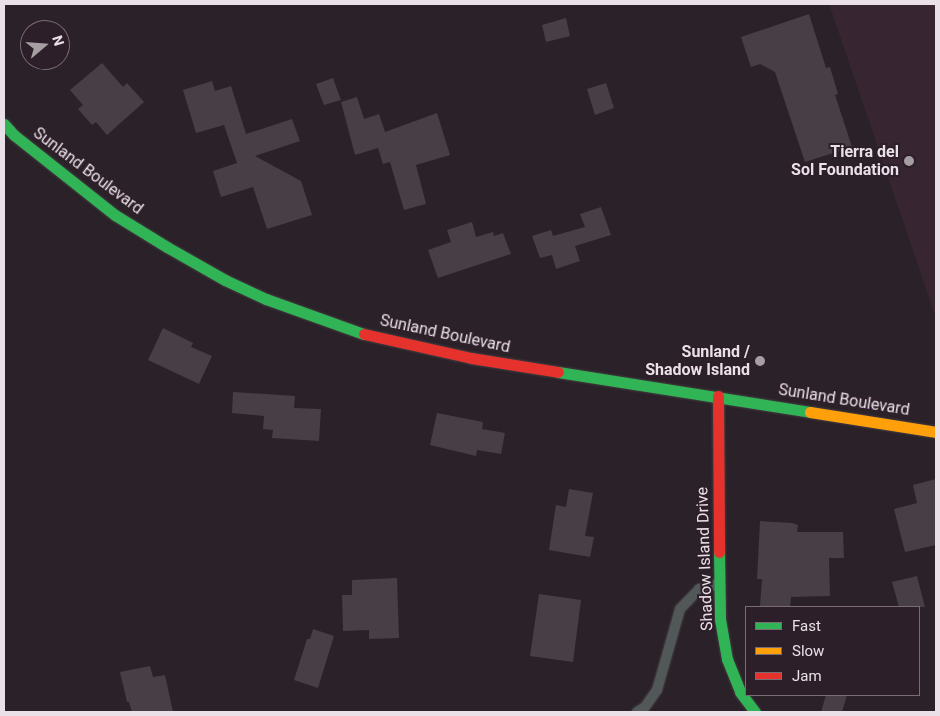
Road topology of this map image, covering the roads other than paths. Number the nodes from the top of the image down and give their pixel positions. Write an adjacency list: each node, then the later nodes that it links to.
1 (4, 124): 2 (main road, Sunland Boulevard)
2 (718, 396): 3 (main road, Sunland Boulevard); 4 (main road, Shadow Island Drive)
3 (936, 432)
4 (720, 583): 5 (lane); 6 (main road, Shadow Island Drive)
5 (637, 712)
6 (755, 712)

